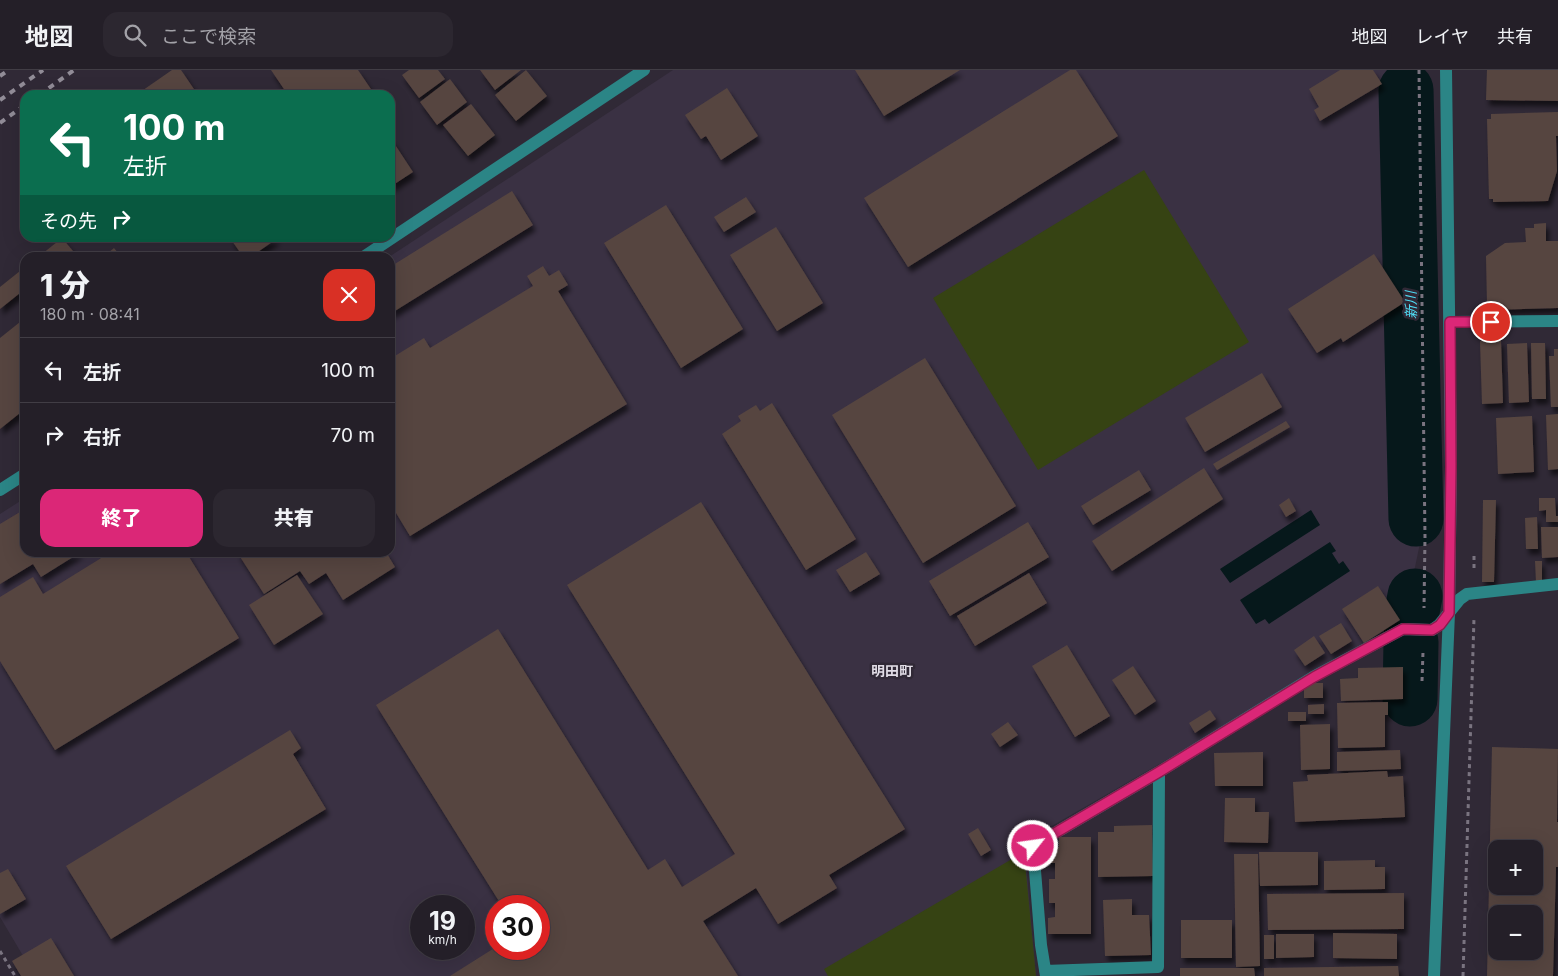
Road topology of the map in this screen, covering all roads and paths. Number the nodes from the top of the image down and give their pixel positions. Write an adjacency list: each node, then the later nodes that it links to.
1 (644, 70): 4 (street)
2 (1419, 70): 13 (path)
3 (1446, 70): 8 (street)
4 (395, 236)
5 (386, 242): 6 (street)
6 (371, 252)
7 (1558, 321): 8 (street)
8 (1450, 322): 12 (street)
9 (20, 477): 10 (street)
10 (0, 490)
11 (1558, 584): 12 (street)
12 (1449, 613): 13 (street); 19 (street)
13 (1423, 630): 14 (path); 15 (street)
14 (1422, 687)
15 (1159, 772): 17 (street); 17 (street)
16 (0, 951): 18 (path)
17 (1045, 973)
18 (15, 976)
19 (1434, 976)

